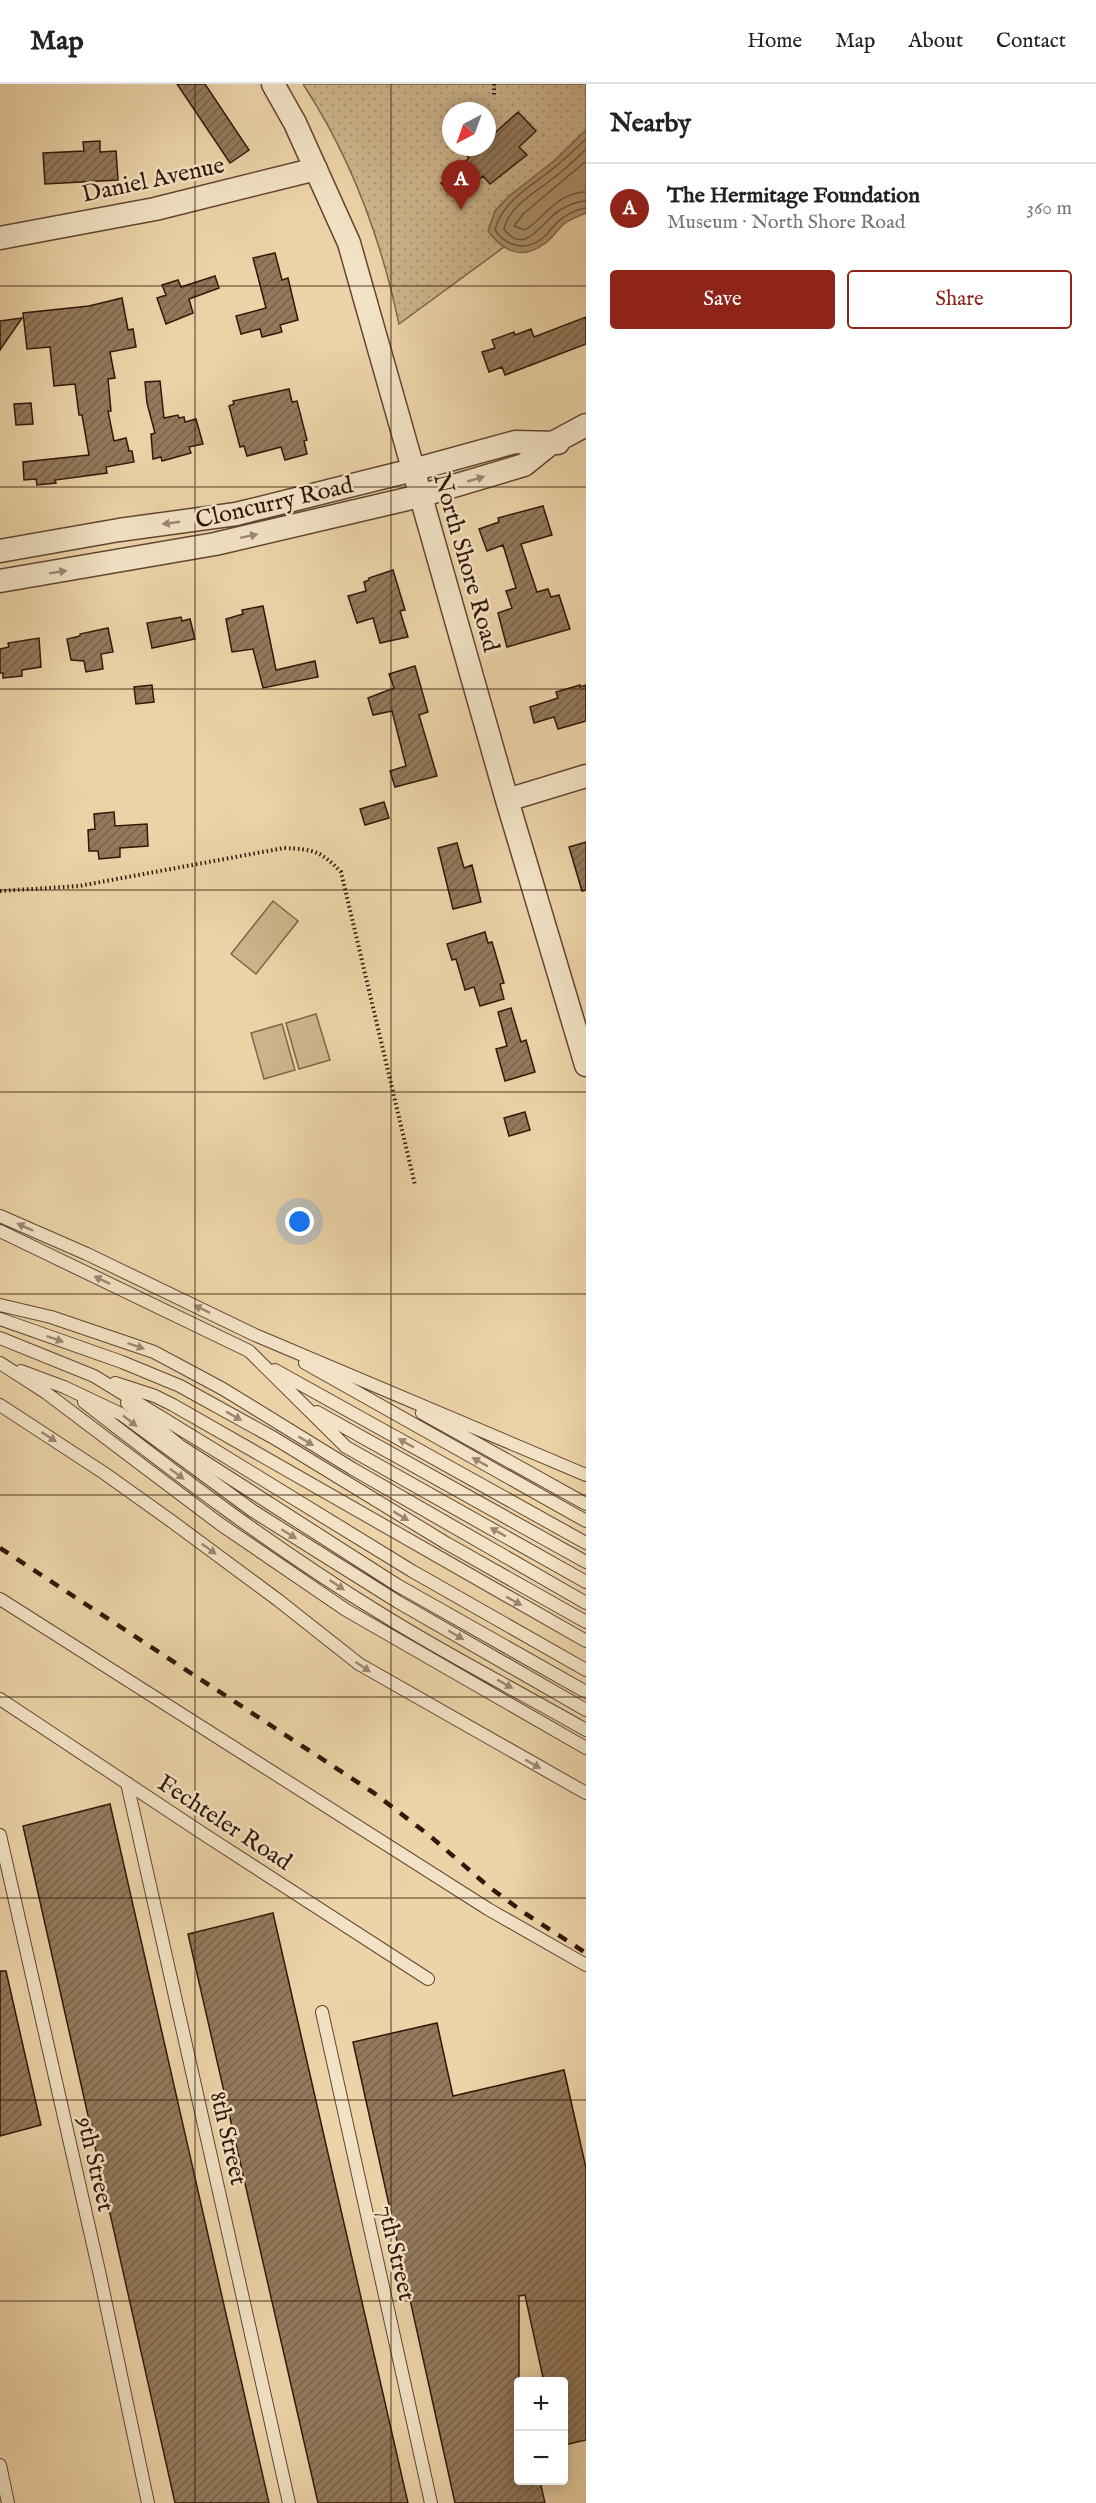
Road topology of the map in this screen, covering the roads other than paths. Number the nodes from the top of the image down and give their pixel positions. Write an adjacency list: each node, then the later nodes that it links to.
1 (273, 84): 2 (street, North Shore Road)
2 (316, 169): 3 (street, Daniel Avenue); 7 (street, North Shore Road)
3 (0, 238)
4 (586, 425): 6 (street, Cloncurry Road)
5 (586, 440): 6 (street)
6 (549, 445): 7 (street, Cloncurry Road); 8 (street, Cloncurry Road, one-way to 6)
7 (413, 471): 8 (street, North Shore Road); 9 (street, Cloncurry Road, one-way to 9)
8 (420, 496): 10 (street, Cloncurry Road, one-way to 8); 12 (street, North Shore Road)
9 (0, 552)
10 (0, 581)
11 (586, 776): 12 (street)
12 (507, 800): 13 (street, North Shore Road)
13 (586, 1065)
14 (0, 1216): 18 (lane, one-way to 14)
15 (0, 1231): 20 (lane, one-way to 15)
16 (0, 1305): 36 (lane, one-way to 36)
17 (0, 1319): 37 (lane, one-way to 37)
18 (255, 1335): 23 (lane); 31 (lane, one-way to 18)
19 (0, 1338): 22 (lane)
20 (260, 1362): 25 (lane); 32 (lane, one-way to 20)
21 (0, 1363): 24 (lane); 44 (lane)
22 (94, 1376): 38 (lane, one-way to 38); 39 (lane); 40 (lane)
23 (369, 1383): 27 (lane); 30 (lane)
24 (64, 1387): 42 (lane, one-way to 42); 43 (lane, one-way to 43)
25 (303, 1404): 33 (lane); 34 (lane, one-way to 25)
26 (0, 1405): 46 (lane, one-way to 46)
27 (532, 1452): 28 (lane); 29 (lane)
28 (586, 1475)
29 (586, 1482)
30 (586, 1504)
31 (586, 1521)
32 (586, 1542)
33 (586, 1562)
34 (586, 1582)
35 (0, 1599): 48 (lane)
36 (586, 1603)
37 (586, 1622)
38 (586, 1641)
39 (586, 1670)
40 (586, 1692)
41 (0, 1699): 45 (lane, Fechteler Road)
42 (586, 1710)
43 (586, 1730)
44 (586, 1748)
45 (127, 1783): 49 (lane, Fechteler Road); 54 (lane, 8th Street)
46 (586, 1793)
47 (0, 1835): 53 (lane, 9th Street)
48 (586, 1965)
49 (428, 1979)
50 (322, 2012): 55 (lane, 7th Street)
51 (0, 2465): 52 (lane)
52 (8, 2503)
53 (148, 2503)
54 (289, 2503)
55 (431, 2503)

